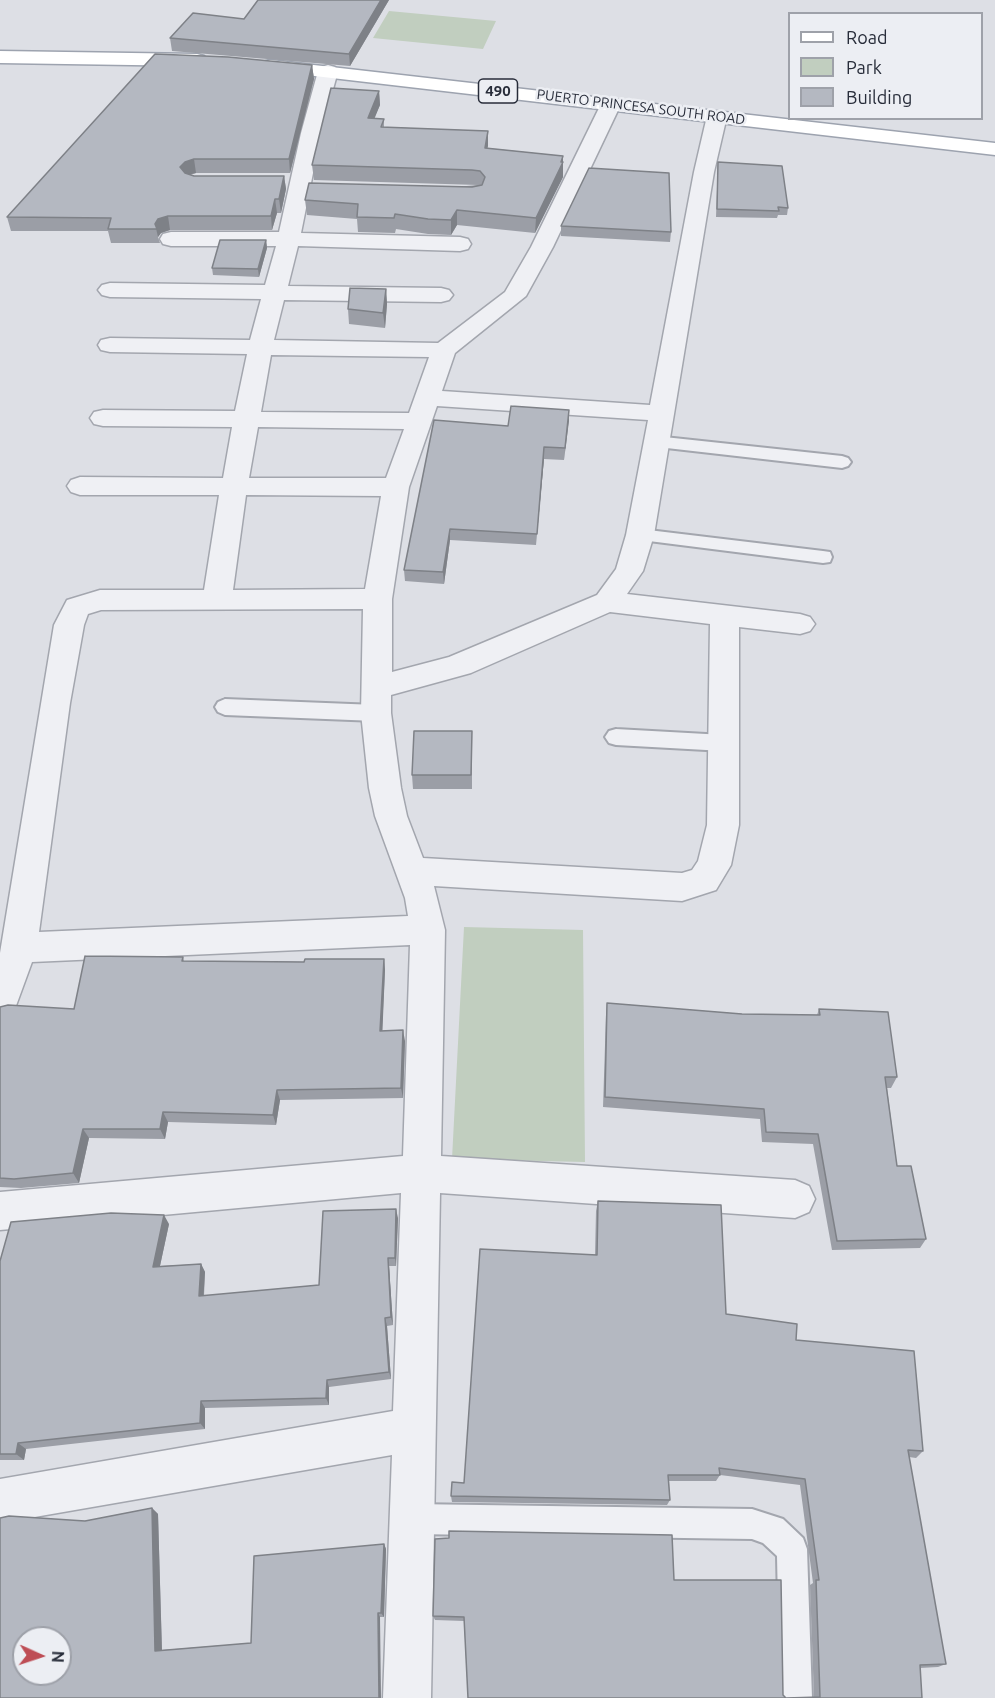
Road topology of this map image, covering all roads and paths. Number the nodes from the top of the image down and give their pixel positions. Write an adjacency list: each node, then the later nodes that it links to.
1 (0, 57): 2 (main road)
2 (219, 61)
3 (252, 64): 4 (main road, PUERTO PRINCESA SOUTH ROAD / 490)
4 (328, 71): 5 (main road, PUERTO PRINCESA SOUTH ROAD / 490); 9 (street)
5 (611, 104): 6 (main road, PUERTO PRINCESA SOUTH ROAD / 490); 16 (street)
6 (717, 116): 7 (main road, PUERTO PRINCESA SOUTH ROAD / 490); 18 (street)
7 (995, 149)
8 (171, 239): 9 (street)
9 (289, 239): 10 (street); 12 (street)
10 (460, 244)
11 (110, 290): 12 (street)
12 (274, 291): 13 (street); 15 (street)
13 (441, 295)
14 (110, 345): 15 (street)
15 (260, 347): 16 (street); 20 (street)
16 (444, 350): 17 (street)
17 (423, 410): 18 (street); 20 (street); 25 (street)
18 (662, 413): 21 (street)
19 (103, 418): 20 (street)
20 (246, 419): 24 (street)
21 (655, 442): 22 (lane); 26 (street)
22 (842, 462)
23 (80, 486): 24 (street)
24 (234, 487): 25 (street); 29 (street)
25 (396, 487): 28 (street)
26 (640, 535): 27 (lane); 30 (street)
27 (823, 557)
28 (378, 599): 29 (street); 33 (street)
29 (217, 601): 39 (street)
30 (607, 602): 31 (street); 33 (street)
31 (724, 617): 32 (street); 36 (street)
32 (800, 624)
33 (376, 700): 34 (lane); 37 (street)
34 (225, 707)
35 (616, 737): 36 (lane)
36 (724, 743): 37 (street)
37 (413, 871): 38 (street)
38 (428, 930): 39 (street); 41 (street)
39 (19, 948): 40 (street)
40 (0, 1003)
41 (422, 1173): 42 (street); 43 (street); 44 (street)
42 (795, 1199)
43 (0, 1211)
44 (415, 1429): 45 (street); 46 (street)
45 (0, 1502)
46 (412, 1519): 47 (street); 48 (lane)
47 (407, 1698)
48 (796, 1698)

